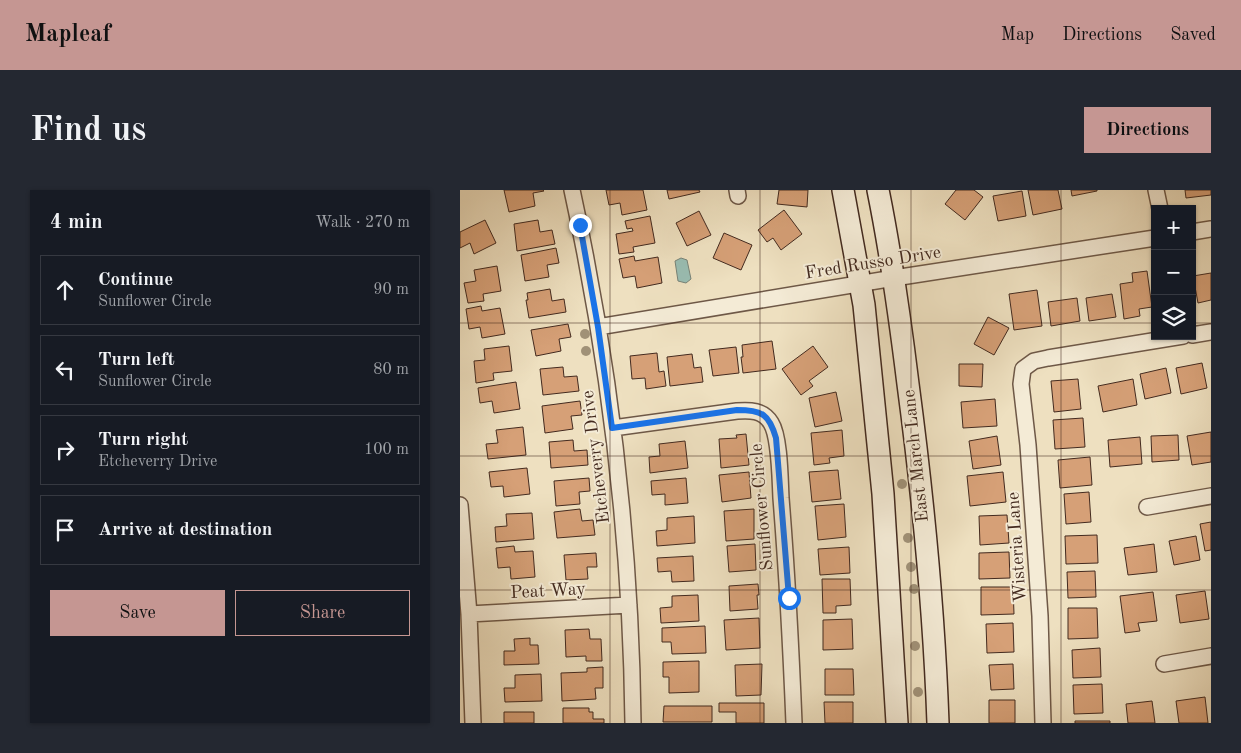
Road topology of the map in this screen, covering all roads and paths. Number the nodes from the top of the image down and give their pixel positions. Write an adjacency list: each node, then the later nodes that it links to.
1 (572, 190): 11 (street, Etcheverry Drive)
2 (844, 190): 10 (main road, East March Lane)
3 (878, 190): 9 (main road, East March Lane)
4 (1156, 190): 5 (street)
5 (1159, 205)
6 (1211, 229): 7 (street)
7 (1196, 231)
8 (1151, 239): 9 (street, Fred Russo Drive)
9 (894, 278): 10 (street, Fred Russo Drive); 27 (main road, East March Lane)
10 (861, 284): 11 (street, Fred Russo Drive); 26 (main road, East March Lane)
11 (598, 327): 15 (street, Etcheverry Drive)
12 (1211, 332): 13 (street)
13 (1196, 334)
14 (1158, 340): 28 (street, Wisteria Lane)
15 (612, 428): 19 (street, Etcheverry Drive); 25 (street, Sunflower Circle)
16 (1211, 496): 18 (street)
17 (460, 505): 20 (street)
18 (1147, 507)
19 (629, 605): 20 (street, Peat Way); 24 (street, Etcheverry Drive)
20 (469, 614): 23 (street)
21 (1211, 656): 22 (street)
22 (1164, 664)
23 (473, 723)
24 (633, 723)
25 (794, 723)
26 (897, 723)
27 (938, 723)
28 (1043, 723)

